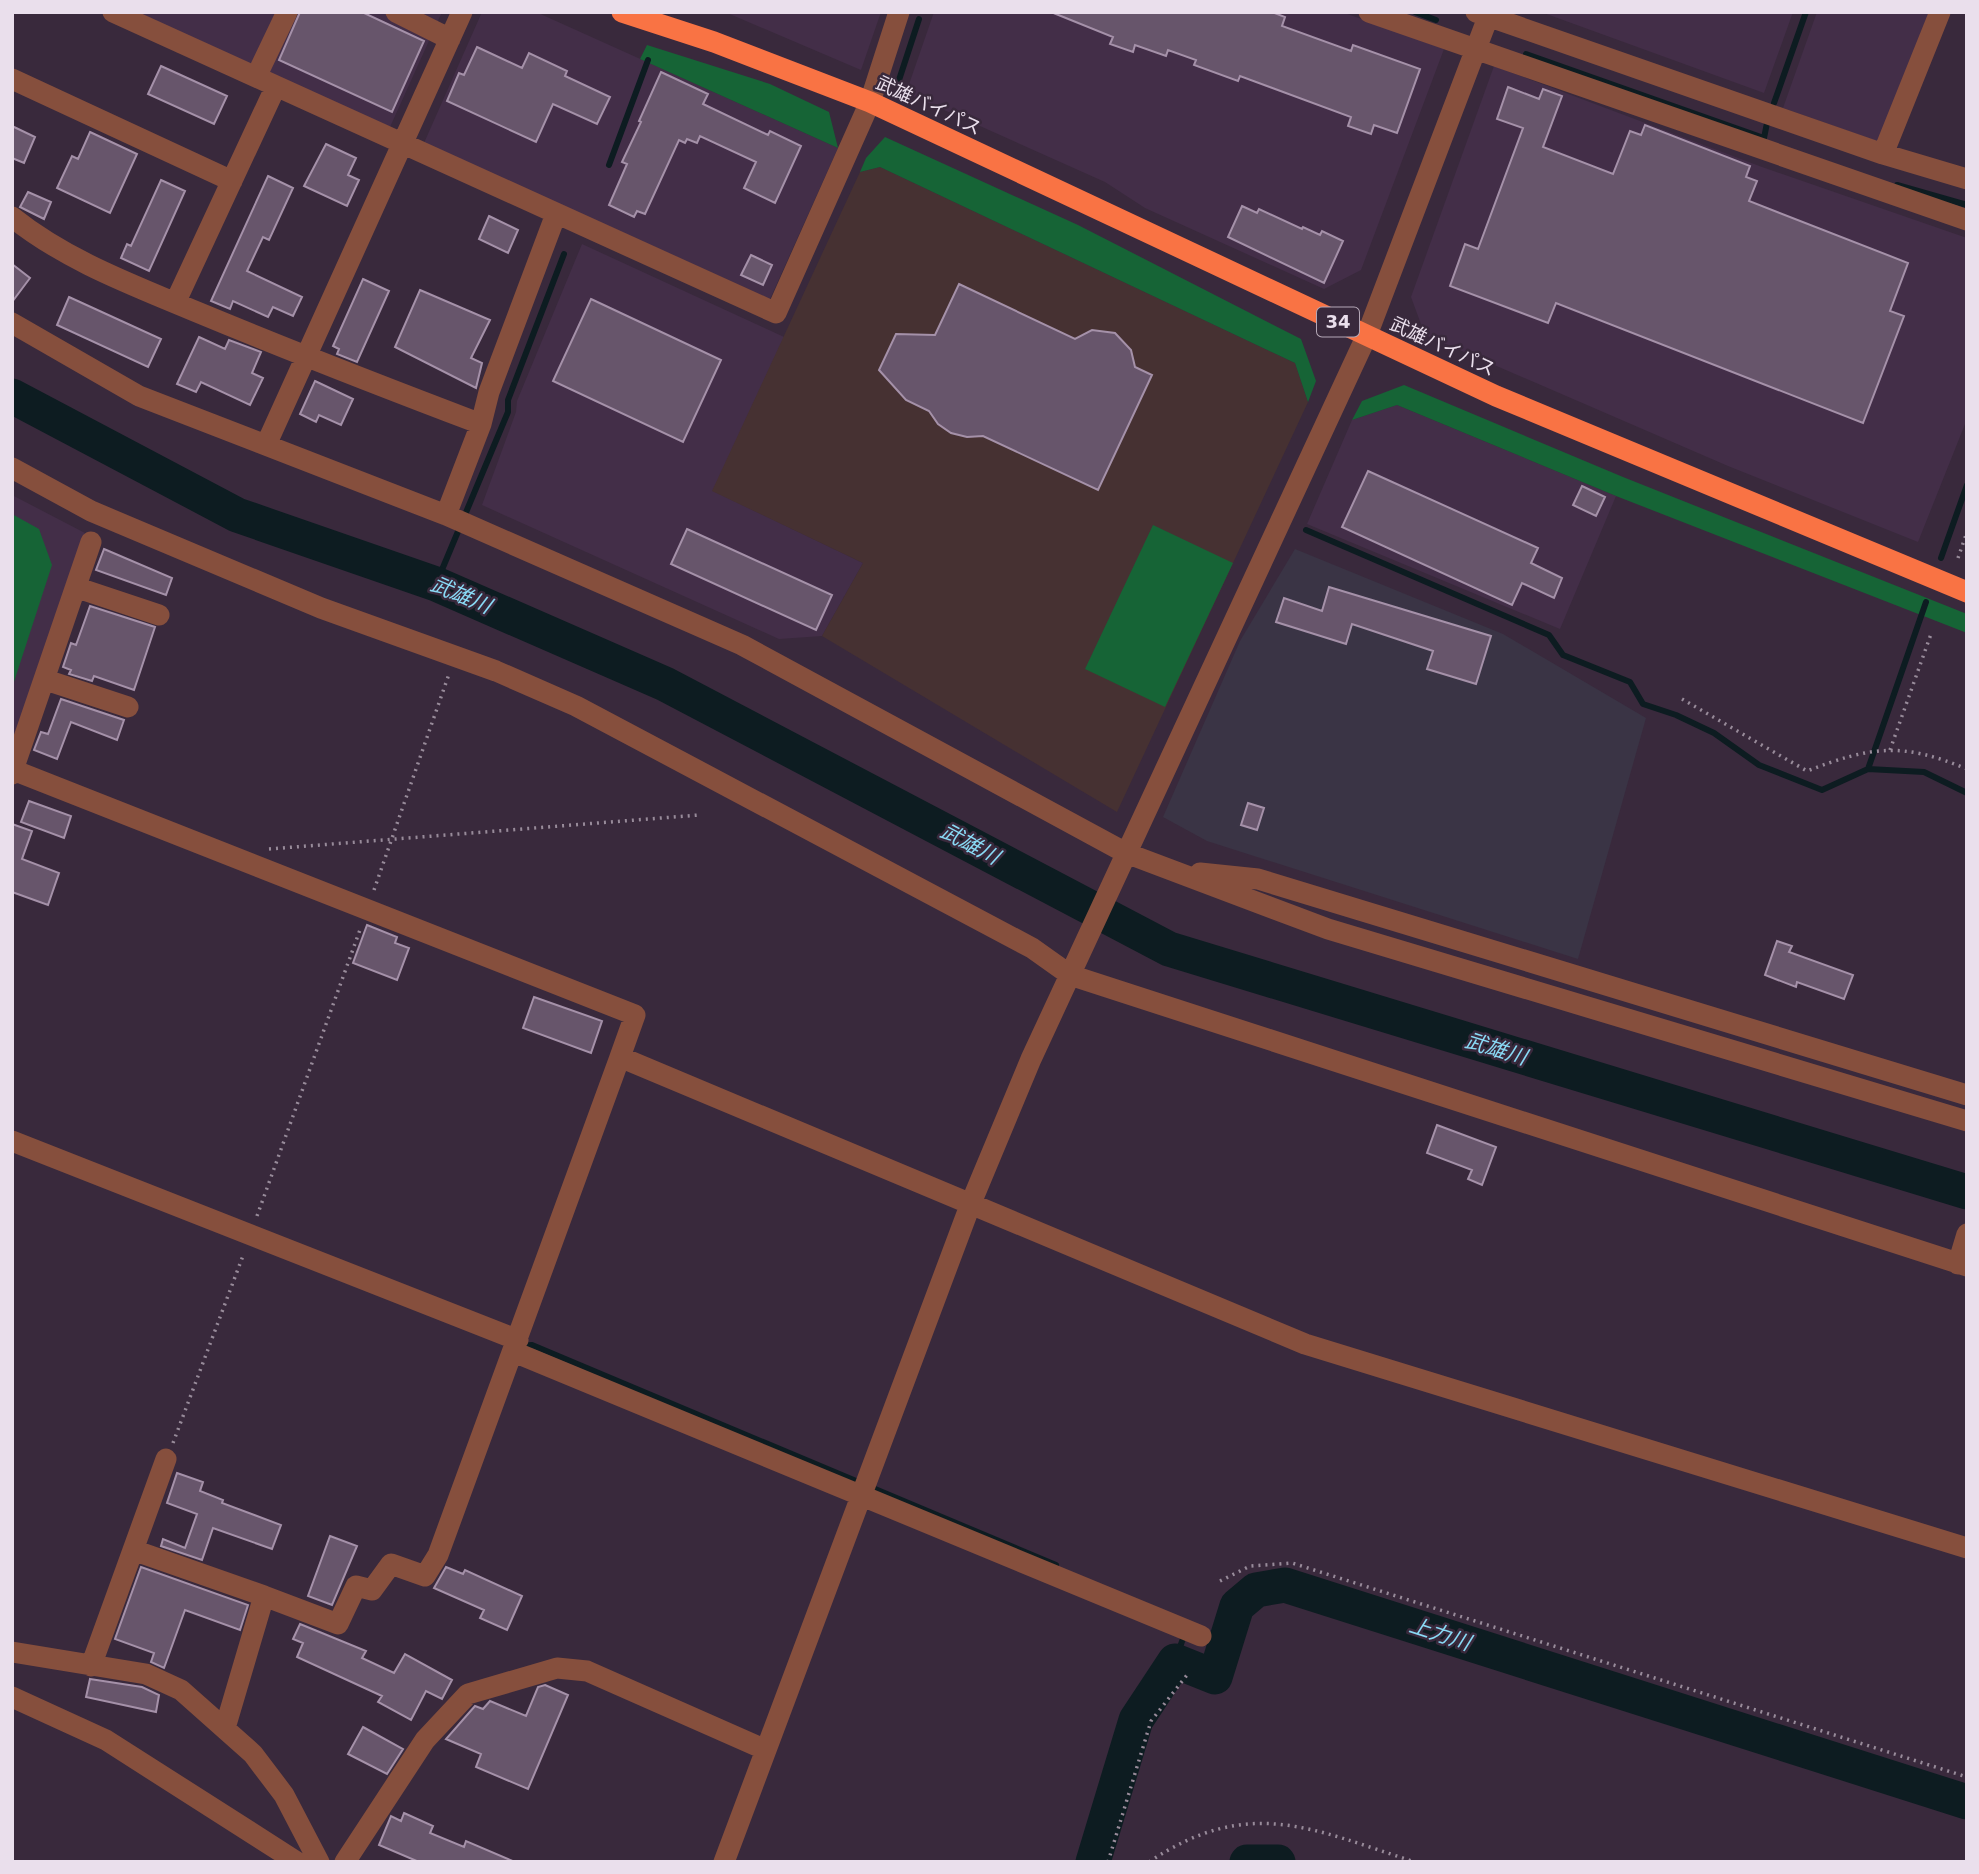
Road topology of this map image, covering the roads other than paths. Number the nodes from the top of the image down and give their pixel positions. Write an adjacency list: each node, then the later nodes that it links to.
1 (113, 12): 14 (street)
2 (287, 12): 14 (street)
3 (396, 12): 11 (street)
4 (462, 12): 11 (street)
5 (622, 12): 12 (highway, 武雄バイパス / 34)
6 (653, 12): 12 (highway, 武雄バイパス / 34)
7 (899, 12): 17 (street)
8 (1369, 12): 13 (street)
9 (1940, 12): 19 (street)
10 (1484, 14): 13 (street); 19 (street)
11 (450, 39): 18 (street)
12 (713, 42): 17 (highway, 武雄バイパス / 34)
13 (1476, 50): 24 (street); 27 (street)
14 (256, 77): 16 (street)
15 (12, 79): 21 (street)
16 (276, 86): 18 (street); 21 (street)
17 (870, 102): 22 (street); 27 (highway, 武雄バイパス / 34)
18 (403, 143): 22 (street); 28 (street)
19 (1884, 155): 20 (street)
20 (1967, 178)
21 (232, 181): 25 (street)
22 (556, 214): 29 (street)
23 (12, 217): 25 (street)
24 (1967, 220)
25 (175, 303): 28 (street)
26 (12, 323): 30 (street)
27 (1367, 335): 35 (highway, 武雄バイパス / 34); 40 (street)
28 (304, 357): 29 (street); 30 (street)
29 (481, 424): 32 (street)
30 (266, 445): 32 (street)
31 (12, 468): 42 (street)
32 (446, 515): 40 (street)
33 (91, 542): 34 (street)
34 (78, 588): 36 (street); 37 (street)
35 (1967, 592)
36 (159, 615)
37 (46, 680): 38 (street); 39 (street)
38 (128, 707)
39 (13, 772): 43 (street)
40 (1125, 856): 41 (street); 42 (street)
41 (1170, 869): 44 (street); 45 (street)
42 (1071, 973): 47 (street); 49 (street)
43 (620, 1057): 47 (street); 50 (street)
44 (1967, 1095)
45 (1967, 1121)
46 (12, 1141): 50 (street)
47 (971, 1203): 52 (street); 53 (street)
48 (1967, 1234): 49 (street)
49 (1962, 1265)
50 (516, 1346): 52 (street); 55 (street)
51 (166, 1459): 54 (street)
52 (861, 1497): 56 (street); 61 (street)
53 (1967, 1548)
54 (133, 1549): 55 (street); 58 (street)
55 (264, 1596): 60 (street)
56 (1201, 1636)
57 (12, 1652): 58 (street)
58 (91, 1666): 60 (street)
59 (12, 1698): 62 (street)
60 (225, 1728): 63 (street)
61 (766, 1750): 64 (street); 65 (street)
62 (297, 1862)
63 (319, 1862)
64 (345, 1862)
65 (724, 1862)

